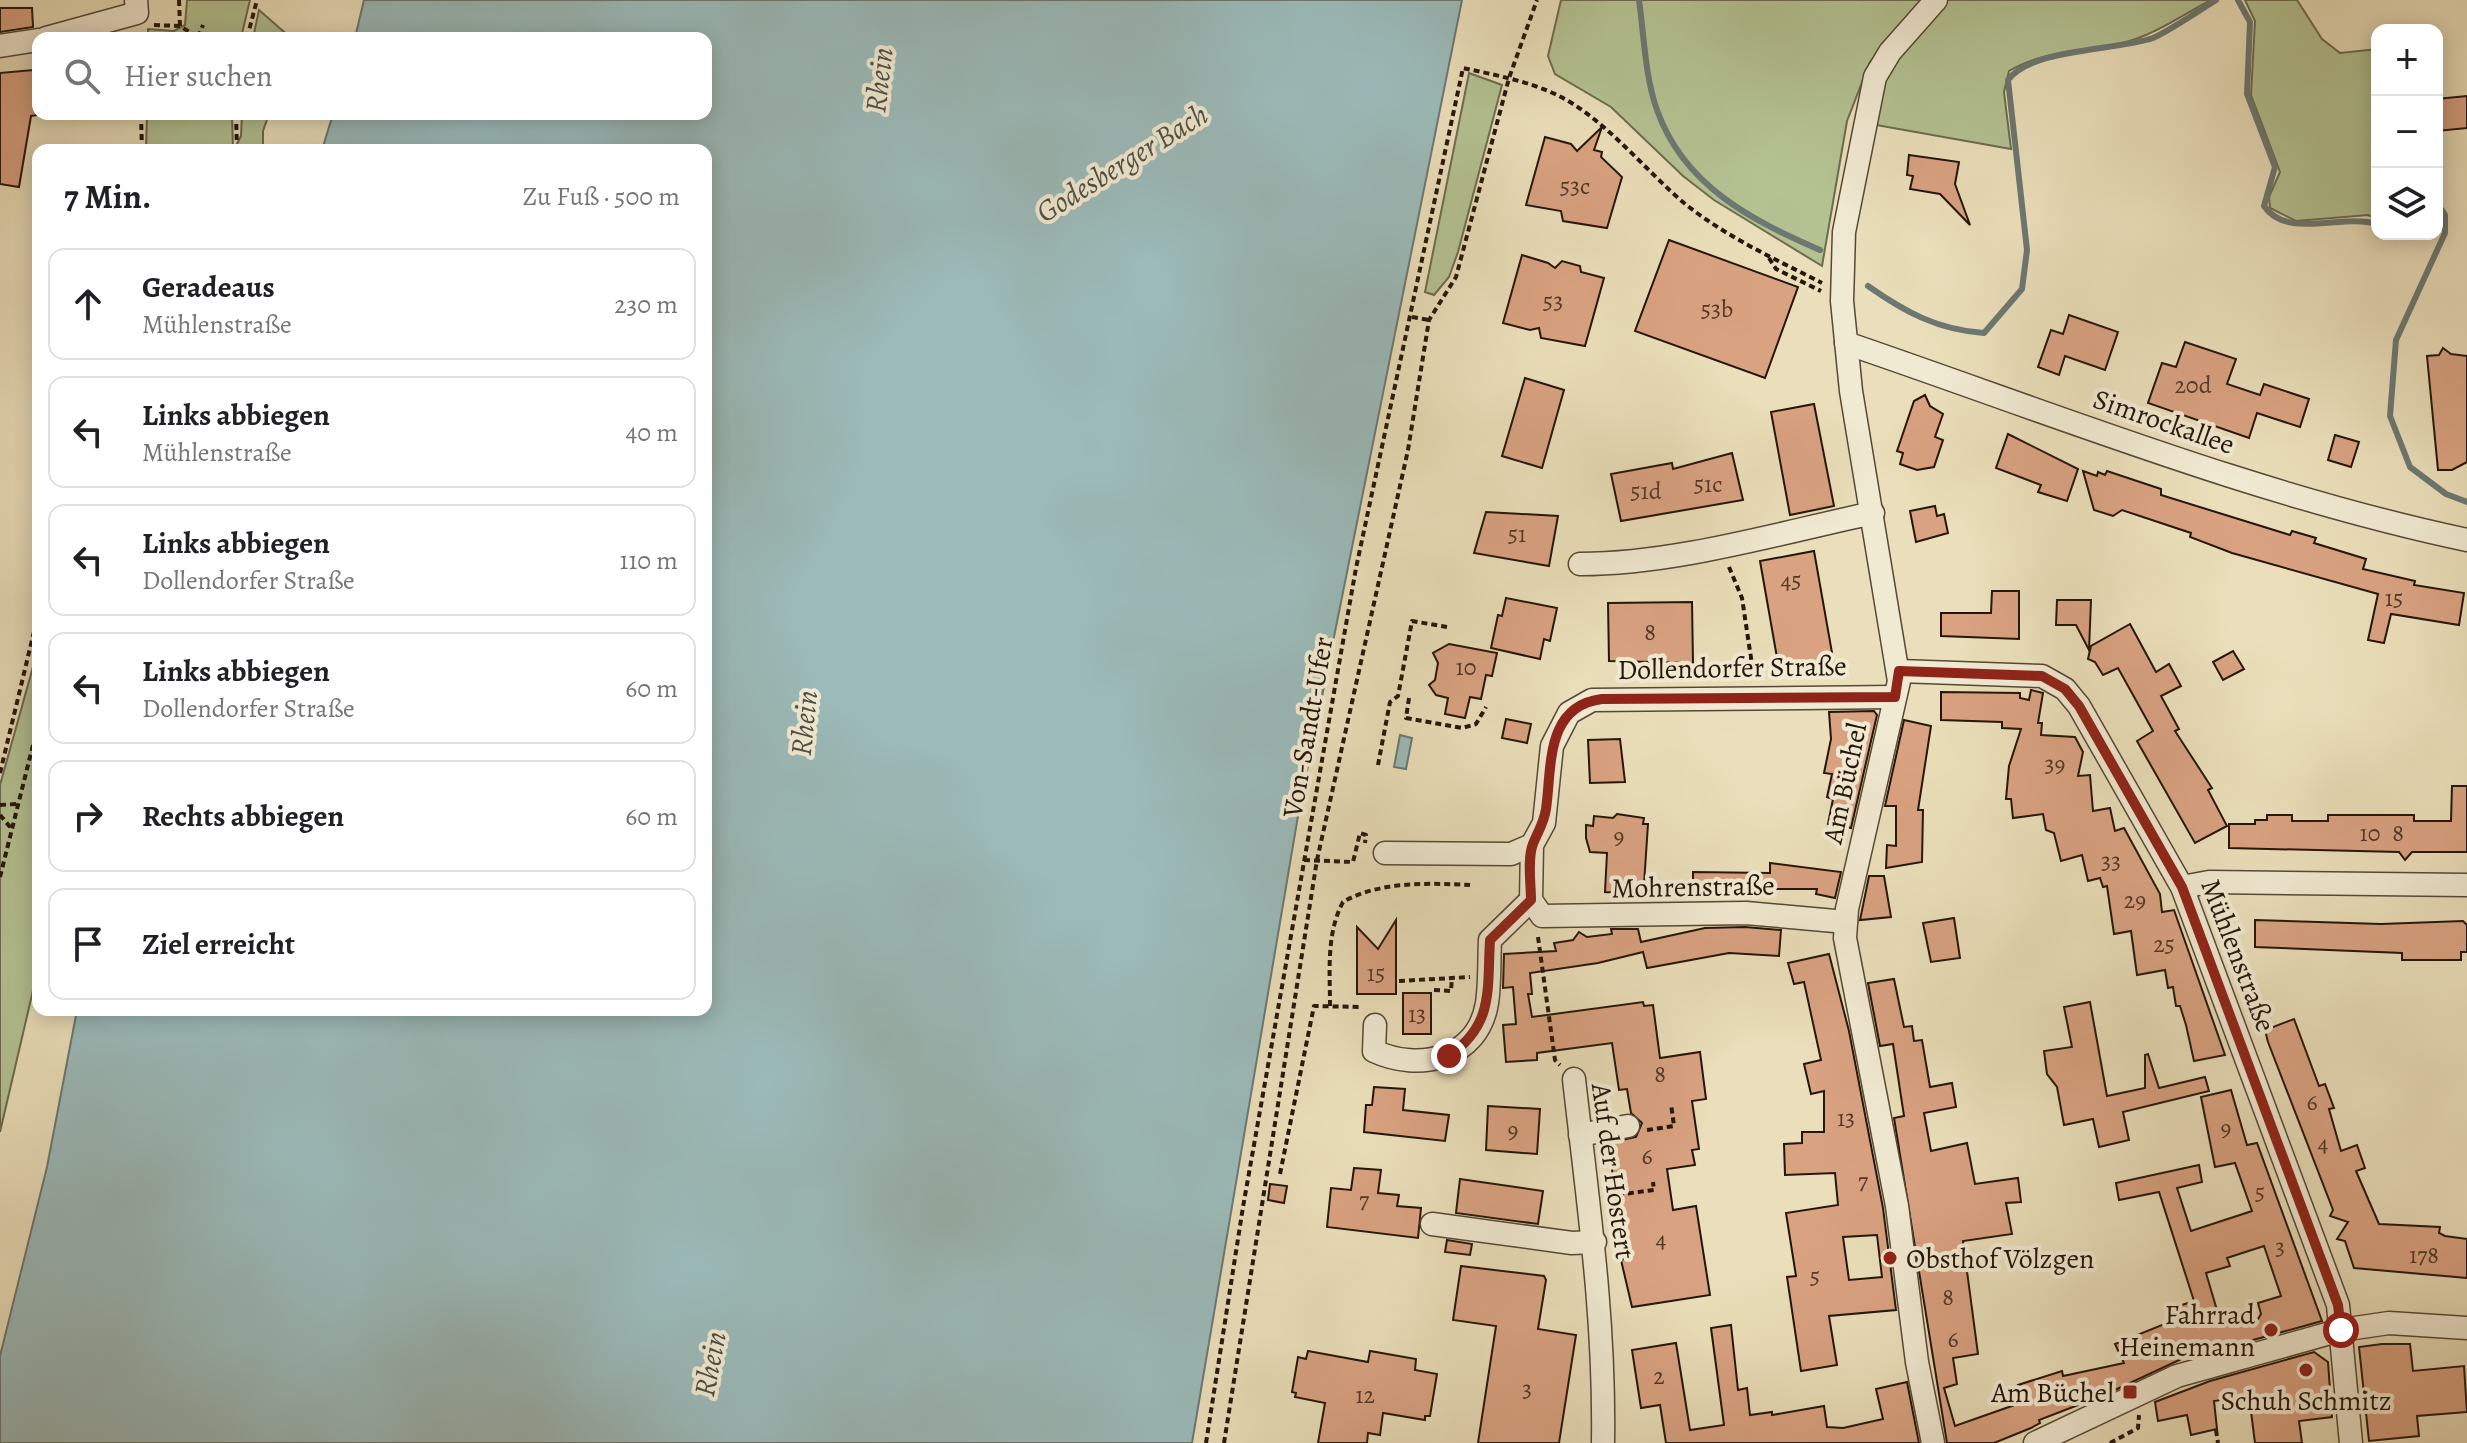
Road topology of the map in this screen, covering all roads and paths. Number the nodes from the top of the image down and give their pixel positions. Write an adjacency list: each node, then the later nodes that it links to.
1 (179, 0): 7 (path)
2 (257, 0): 11 (path)
3 (1537, 0): 14 (path, Von-Sandt-Ufer)
4 (1936, 0): 19 (street, Am Büchel)
5 (138, 12): 7 (path); 8 (street)
6 (203, 25): 10 (path)
7 (180, 26): 9 (path)
8 (67, 32)
9 (190, 32)
10 (201, 32)
11 (249, 32)
12 (32, 41): 13 (street)
13 (0, 46)
14 (1509, 78): 19 (path); 20 (path, Von-Sandt-Ufer); 21 (path, Von-Sandt-Ufer)
15 (141, 120): 17 (path)
16 (236, 120): 18 (path)
17 (142, 144)
18 (237, 144)
19 (1842, 297): 22 (street, Am Büchel)
20 (1412, 317): 21 (path); 43 (path, Von-Sandt-Ufer)
21 (1429, 320): 44 (path, Von-Sandt-Ufer)
22 (1846, 343): 23 (street, Am Büchel); 24 (street, Simrockallee)
23 (1873, 513): 25 (street); 29 (street, Am Büchel)
24 (2467, 540)
25 (1719, 545): 26 (street); 30 (path)
26 (1580, 564)
27 (1447, 627): 35 (path)
28 (32, 640): 36 (path)
29 (1899, 671): 31 (street, Am Büchel); 49 (street, Mühlenstraße)
30 (1756, 697): 31 (street, Dollendorfer Straße); 41 (street, Dollendorfer Straße)
31 (1895, 697): 51 (street, Am Büchel)
32 (1409, 698): 33 (path)
33 (1486, 707)
34 (32, 747): 37 (path)
35 (1378, 765)
36 (0, 773)
37 (16, 804): 38 (path); 40 (path)
38 (0, 805)
39 (0, 815): 40 (path)
40 (11, 828): 46 (path)
41 (1532, 845): 42 (street); 50 (street, Dollendorfer Straße)
42 (1385, 853)
43 (1304, 860): 44 (path); 71 (path, Von-Sandt-Ufer)
44 (1317, 860): 45 (path); 72 (path, Von-Sandt-Ufer)
45 (1353, 862)
46 (0, 877)
47 (1470, 885): 56 (path)
48 (2467, 885): 49 (street)
49 (2182, 887): 68 (street, Mühlenstraße)
50 (1536, 908): 51 (street, Mohrenstraße); 53 (street); 59 (path, Auf der Hostert)
51 (1846, 922): 74 (street, Am Büchel)
52 (1452, 977): 53 (path); 54 (path); 55 (path)
53 (1488, 977): 58 (street)
54 (1399, 981)
55 (1434, 990)
56 (1330, 1006): 57 (path); 62 (path)
57 (1360, 1007)
58 (1375, 1025)
59 (1574, 1079): 61 (street, Auf der Hostert)
60 (1628, 1126): 61 (street)
61 (1580, 1135): 64 (street, Auf der Hostert)
62 (1280, 1174)
63 (1653, 1182): 64 (path)
64 (1589, 1197): 66 (street, Auf der Hostert)
65 (1432, 1224): 66 (street)
66 (1595, 1242): 73 (street, Auf der Hostert)
67 (2467, 1328): 68 (street)
68 (2341, 1330): 69 (street); 78 (street, Mühlenstraße)
69 (2132, 1397): 75 (street); 76 (path)
70 (2216, 1430): 77 (path)
71 (1206, 1443)
72 (1224, 1443)
73 (1603, 1443)
74 (1933, 1443)
75 (2035, 1443)
76 (2110, 1443)
77 (2218, 1443)
78 (2351, 1443)

